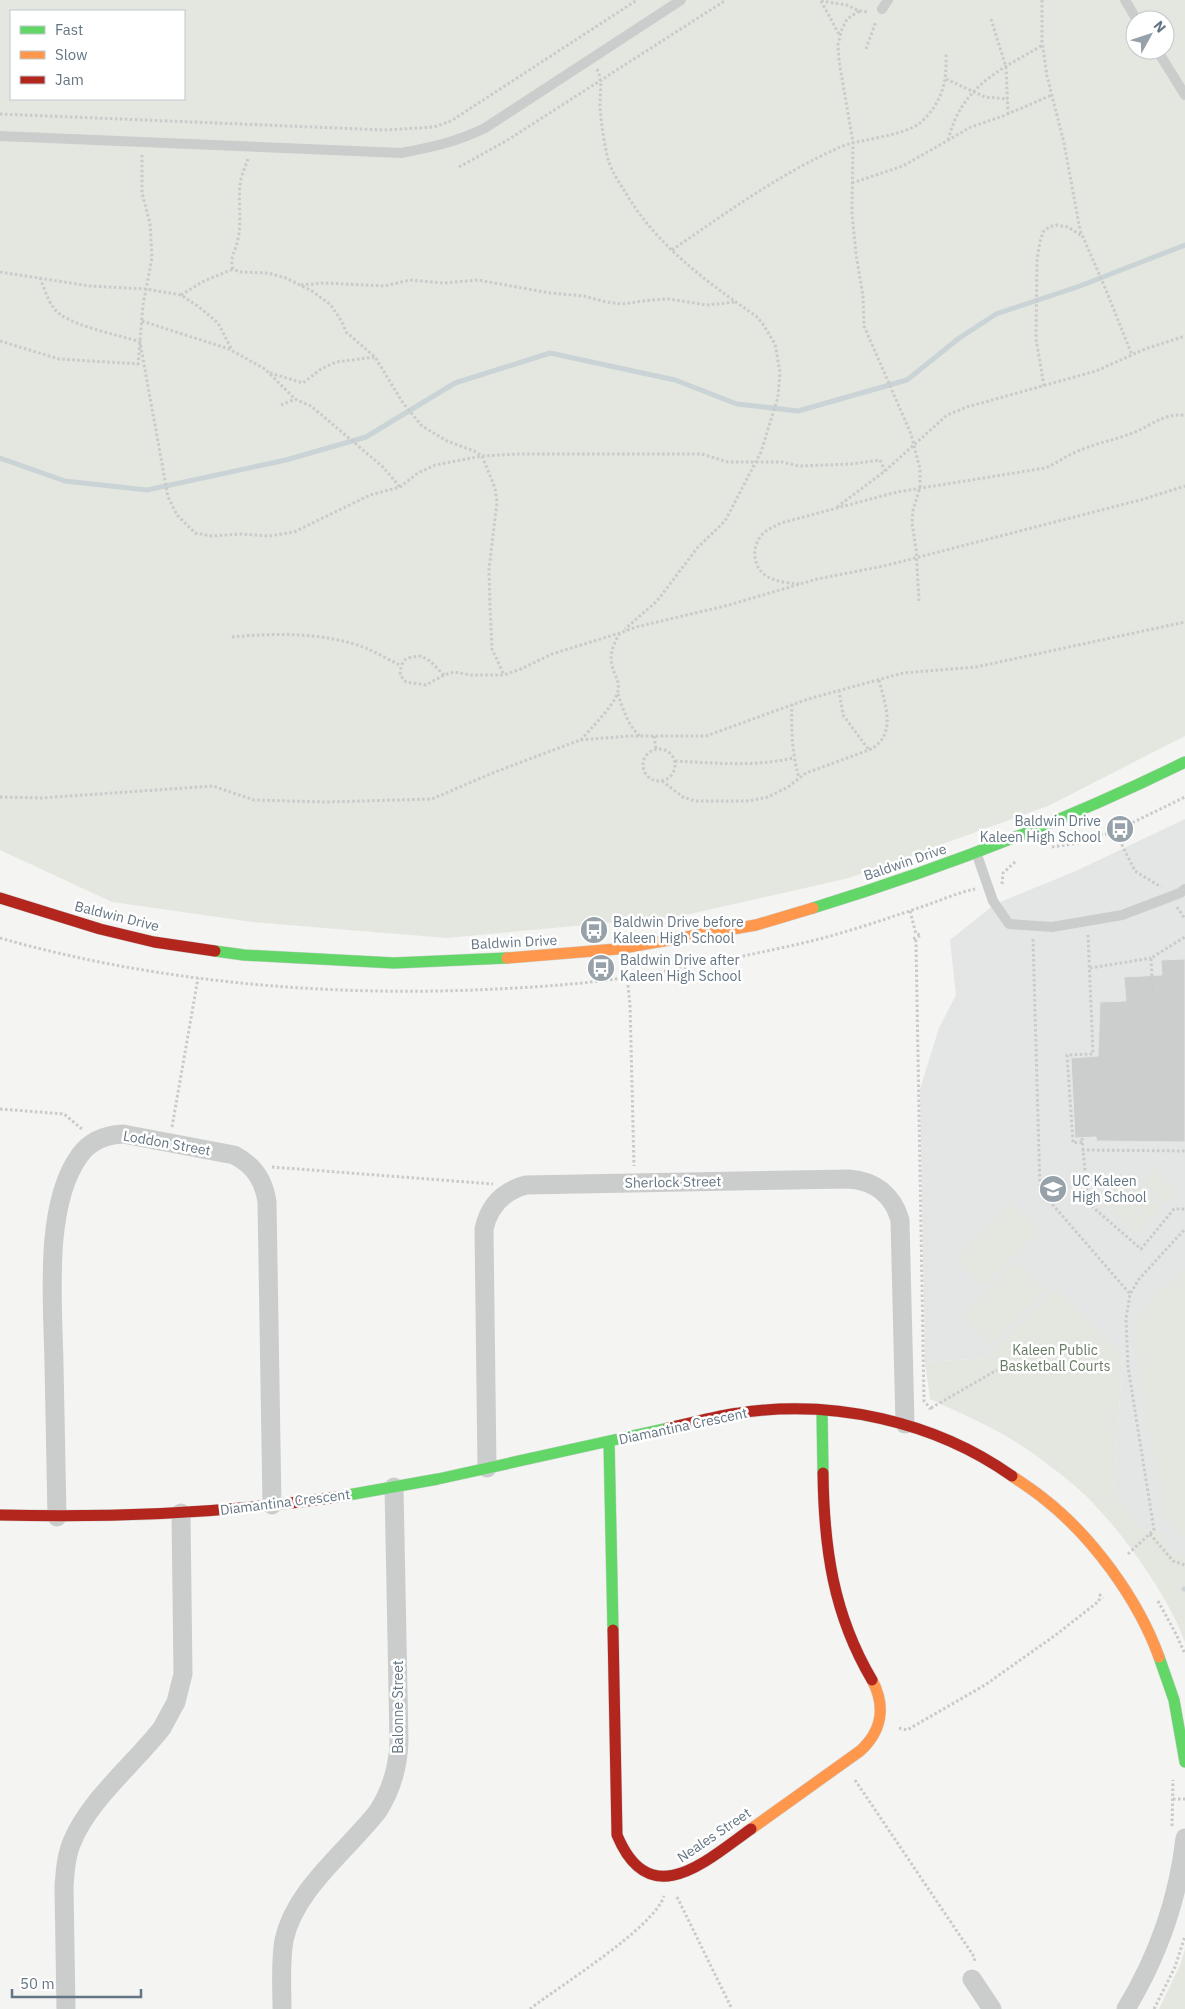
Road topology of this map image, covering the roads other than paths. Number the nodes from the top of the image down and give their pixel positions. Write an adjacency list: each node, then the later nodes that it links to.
1 (681, 0): 6 (lane)
2 (888, 0): 3 (lane)
3 (882, 9)
4 (1163, 60): 5 (lane)
5 (1185, 94)
6 (0, 136)
7 (1185, 762): 8 (street, Baldwin Drive)
8 (976, 853): 9 (lane); 10 (street, Baldwin Drive)
9 (1185, 889)
10 (0, 898)
11 (822, 1410): 12 (street, Diamantina Crescent); 13 (street, Diamantina Crescent); 13 (street, Neales Street)
12 (905, 1424): 14 (street, Sherlock Street); 20 (street, Diamantina Crescent)
13 (609, 1441): 14 (street, Diamantina Crescent)
14 (488, 1468): 15 (street, Diamantina Crescent)
15 (394, 1487): 16 (street, Diamantina Crescent); 24 (street, Balonne Street)
16 (272, 1505): 17 (street, Diamantina Crescent); 19 (street, Loddon Street)
17 (181, 1513): 19 (street, Diamantina Crescent); 23 (street)
18 (0, 1515): 19 (street, Diamantina Crescent)
19 (57, 1517)
20 (1185, 1762)
21 (1178, 1835): 26 (street)
22 (972, 1979): 25 (street)
23 (66, 2009)
24 (282, 2009)
25 (992, 2009)
26 (1126, 2009)

